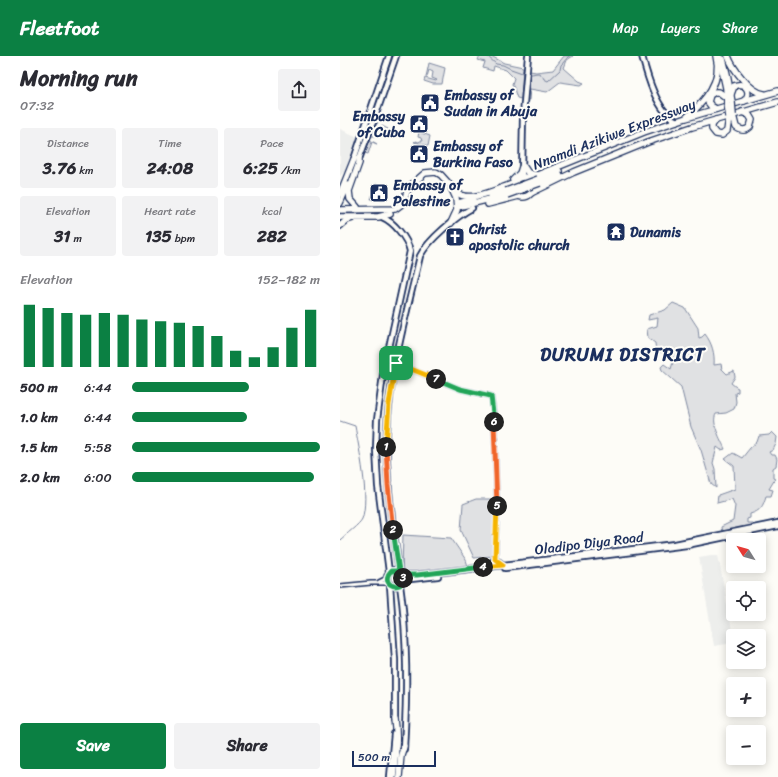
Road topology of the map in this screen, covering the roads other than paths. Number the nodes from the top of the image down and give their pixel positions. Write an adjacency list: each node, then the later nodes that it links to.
1 (389, 56): 31 (main road)
2 (396, 56): 26 (main road)
3 (529, 56): 34 (main road)
4 (643, 56): 20 (main road)
5 (716, 56): 21 (highway)
6 (719, 56): 12 (highway)
7 (722, 56): 12 (highway)
8 (728, 56): 11 (highway)
9 (778, 91): 11 (highway)
10 (778, 94): 15 (highway, Nnamdi Azikiwe Expressway)
11 (765, 95): 15 (highway)
12 (729, 99): 15 (highway); 16 (highway); 19 (highway, bridge)
13 (778, 99): 17 (highway, Nnamdi Azikiwe Expressway)
14 (778, 102): 17 (highway)
15 (744, 103): 16 (highway, Nnamdi Azikiwe Expressway); 30 (highway, Nnamdi Azikiwe Expressway)
16 (716, 109): 21 (highway, Nnamdi Azikiwe Expressway)
17 (740, 111): 19 (highway); 22 (highway, Nnamdi Azikiwe Expressway); 29 (highway, Nnamdi Azikiwe Expressway)
18 (380, 116): 25 (main road)
19 (731, 116): 22 (highway)
20 (670, 117): 23 (main road); 24 (main road)
21 (686, 118): 23 (highway, Nnamdi Azikiwe Expressway)
22 (716, 120): 28 (highway, Nnamdi Azikiwe Expressway)
23 (677, 121): 24 (highway, Nnamdi Azikiwe Expressway)
24 (670, 124): 27 (highway, Nnamdi Azikiwe Expressway)
25 (374, 125): 26 (main road); 31 (main road)
26 (370, 130): 31 (main road)
27 (621, 141): 30 (highway); 33 (highway, Nnamdi Azikiwe Expressway)
28 (631, 148): 29 (highway); 35 (highway, Nnamdi Azikiwe Expressway)
29 (620, 149): 32 (highway, Nnamdi Azikiwe Expressway)
30 (604, 151): 32 (highway, Nnamdi Azikiwe Expressway)
31 (358, 158): 38 (highway); 42 (highway); 45 (highway); 48 (highway)
32 (588, 160): 33 (highway); 35 (highway); 37 (highway, Nnamdi Azikiwe Expressway)
33 (572, 161): 37 (highway, Nnamdi Azikiwe Expressway)
34 (523, 167): 36 (main road); 37 (highway); 40 (highway)
35 (574, 172): 41 (highway, Nnamdi Azikiwe Expressway)
36 (522, 179): 37 (highway, Nnamdi Azikiwe Expressway); 40 (highway, Nnamdi Azikiwe Expressway); 41 (highway); 44 (highway)
37 (538, 179): 40 (highway, Nnamdi Azikiwe Expressway, bridge)
38 (340, 182)
39 (453, 189): 43 (highway); 46 (highway); 50 (highway)
40 (507, 191): 43 (highway, Nnamdi Azikiwe Expressway); 46 (highway, Nnamdi Azikiwe Expressway)
41 (531, 193): 44 (highway)
42 (340, 194)
43 (474, 196): 46 (highway, Nnamdi Azikiwe Expressway)
44 (519, 196): 49 (highway)
45 (340, 202)
46 (459, 204): 58 (highway)
47 (340, 207): 48 (highway)
48 (357, 207): 50 (highway)
49 (472, 208): 58 (main road)
50 (394, 209): 51 (highway); 53 (main road)
51 (340, 210)
52 (340, 214): 53 (highway)
53 (390, 214): 56 (highway); 57 (main road)
54 (340, 217): 55 (highway)
55 (359, 217): 56 (highway); 59 (highway)
56 (380, 217): 57 (main road)
57 (390, 222): 60 (main road)
58 (451, 223): 61 (main road)
59 (340, 226)
60 (405, 272): 61 (main road); 69 (main road)
61 (416, 274): 62 (main road)
62 (396, 363): 65 (street); 70 (main road)
63 (778, 523): 66 (main road, Oladipo Diya Road)
64 (778, 526): 70 (main road, Oladipo Diya Road)
65 (495, 559): 66 (main road); 67 (street); 68 (main road)
66 (503, 565): 67 (main road, Oladipo Diya Road)
67 (495, 566): 68 (main road, Oladipo Diya Road)
68 (488, 567): 70 (main road, Oladipo Diya Road)
69 (390, 572): 70 (main road); 71 (main road)
70 (401, 578): 71 (main road); 74 (main road)
71 (388, 582): 72 (street); 73 (main road)
72 (340, 586)
73 (395, 719): 75 (highway); 77 (main road)
74 (404, 746): 76 (highway); 79 (main road)
75 (395, 762): 76 (highway); 78 (highway)
76 (401, 762): 79 (highway)
77 (390, 777)
78 (393, 777)
79 (400, 777)

